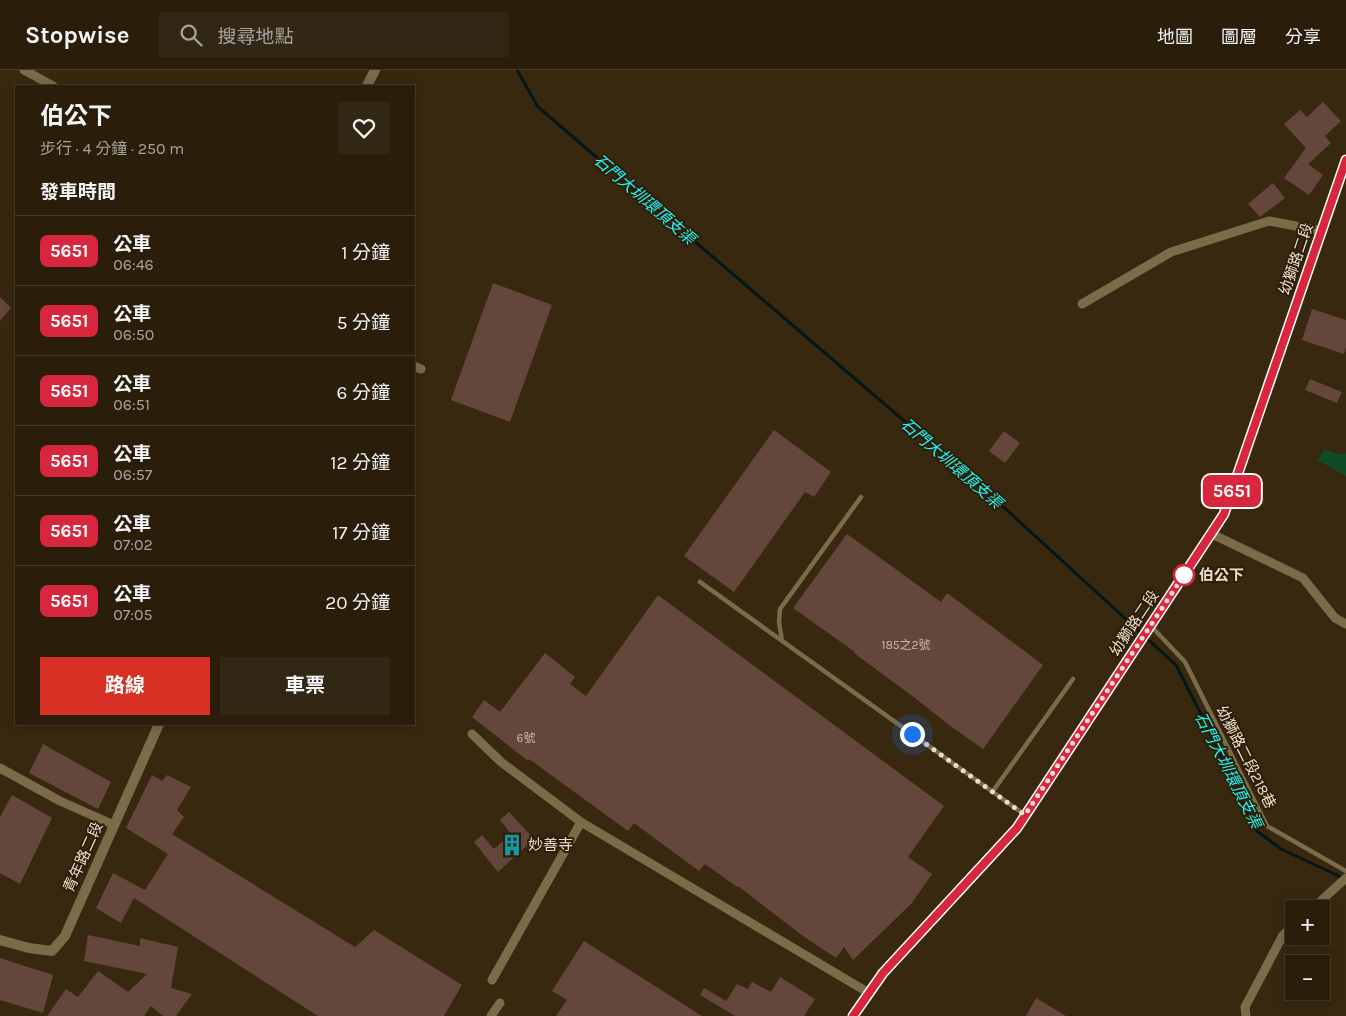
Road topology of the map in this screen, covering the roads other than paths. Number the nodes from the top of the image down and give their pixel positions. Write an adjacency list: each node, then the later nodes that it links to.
1 (24, 70): 3 (street)
2 (375, 70): 4 (street)
3 (51, 85)
4 (368, 85)
5 (1346, 160): 6 (street, 幼獅路二段)
6 (1322, 231): 7 (street); 9 (street, 幼獅路二段)
7 (1082, 304)
8 (862, 498): 13 (lane)
9 (1212, 534): 11 (street); 12 (street, 幼獅路二段)
10 (700, 582): 13 (lane)
11 (1346, 624)
12 (1151, 626): 19 (street, 幼獅路二段); 22 (lane, 幼獅路二段218巷)
13 (782, 641): 18 (lane)
14 (1073, 679): 18 (lane)
15 (159, 725): 21 (street, 青年路二段)
16 (472, 734): 20 (street)
17 (0, 768): 21 (street)
18 (993, 792): 19 (lane)
19 (1025, 815): 28 (street, 幼獅路二段)
20 (581, 822): 27 (street); 28 (street)
21 (114, 824): 26 (street, 青年路二段)
22 (1346, 871)
23 (1344, 880): 24 (street)
24 (1322, 900)
25 (1285, 933): 32 (street)
26 (0, 940)
27 (492, 980)
28 (869, 993): 31 (street, 幼獅路二段)
29 (500, 1002): 30 (street)
30 (491, 1016)
31 (853, 1016)
32 (1246, 1016)

